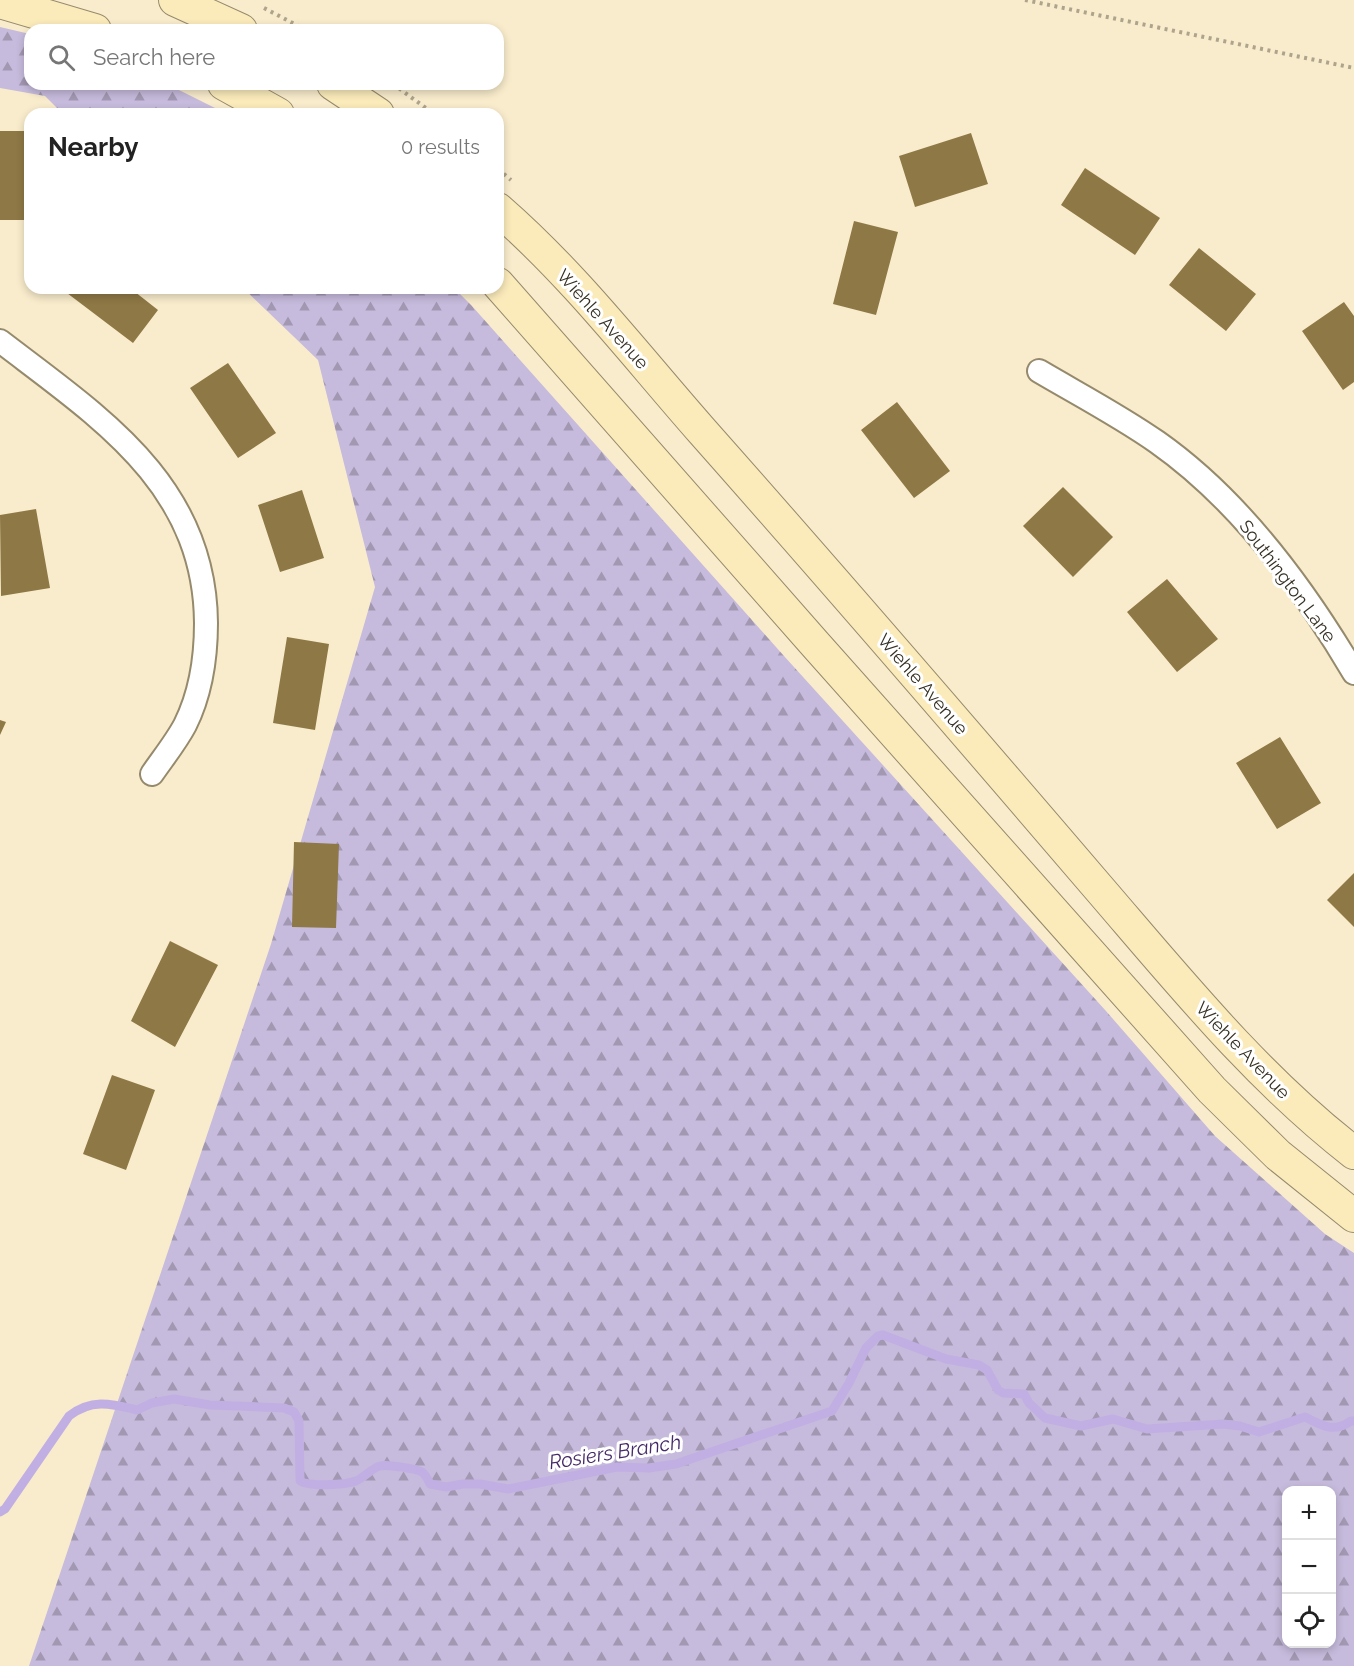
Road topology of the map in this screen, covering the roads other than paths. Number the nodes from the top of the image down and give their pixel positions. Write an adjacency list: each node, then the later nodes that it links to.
1 (175, 0): 3 (main road)
2 (0, 2): 4 (main road)
3 (249, 17)
4 (74, 24)
5 (235, 90): 7 (main road)
6 (342, 90): 8 (main road)
7 (267, 108)
8 (369, 108)
9 (504, 214): 15 (main road, Wiehle Avenue)
10 (504, 291): 16 (main road)
11 (0, 341): 14 (street)
12 (1039, 371): 13 (street, Southington Lane)
13 (1354, 673)
14 (152, 774)
15 (1354, 1154)
16 (1354, 1216)

